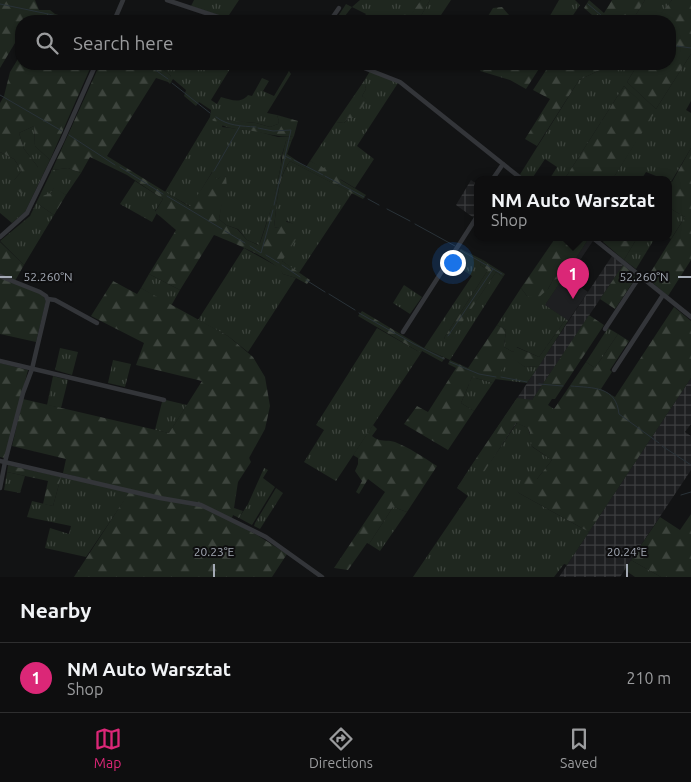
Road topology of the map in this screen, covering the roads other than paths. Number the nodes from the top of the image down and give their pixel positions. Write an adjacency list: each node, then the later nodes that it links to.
1 (123, 0): 4 (street)
2 (167, 0): 5 (street)
3 (338, 8): 6 (street)
4 (117, 15)
5 (212, 15)
6 (334, 15)
7 (93, 70): 13 (street)
8 (369, 70): 9 (street)
9 (503, 164): 10 (street); 11 (street)
10 (495, 176)
11 (518, 176)
12 (474, 221): 22 (street)
13 (0, 237)
14 (598, 241): 16 (street)
15 (0, 276): 18 (street)
16 (640, 276): 17 (street); 21 (street)
17 (663, 295): 19 (street); 25 (street)
18 (48, 299): 20 (street); 24 (street)
19 (691, 317)
20 (97, 323)
21 (605, 329)
22 (403, 332)
23 (0, 361): 24 (street)
24 (32, 369): 26 (street); 27 (street)
25 (614, 370)
26 (164, 400)
27 (2, 462): 28 (street); 29 (street)
28 (0, 488)
29 (322, 577)

